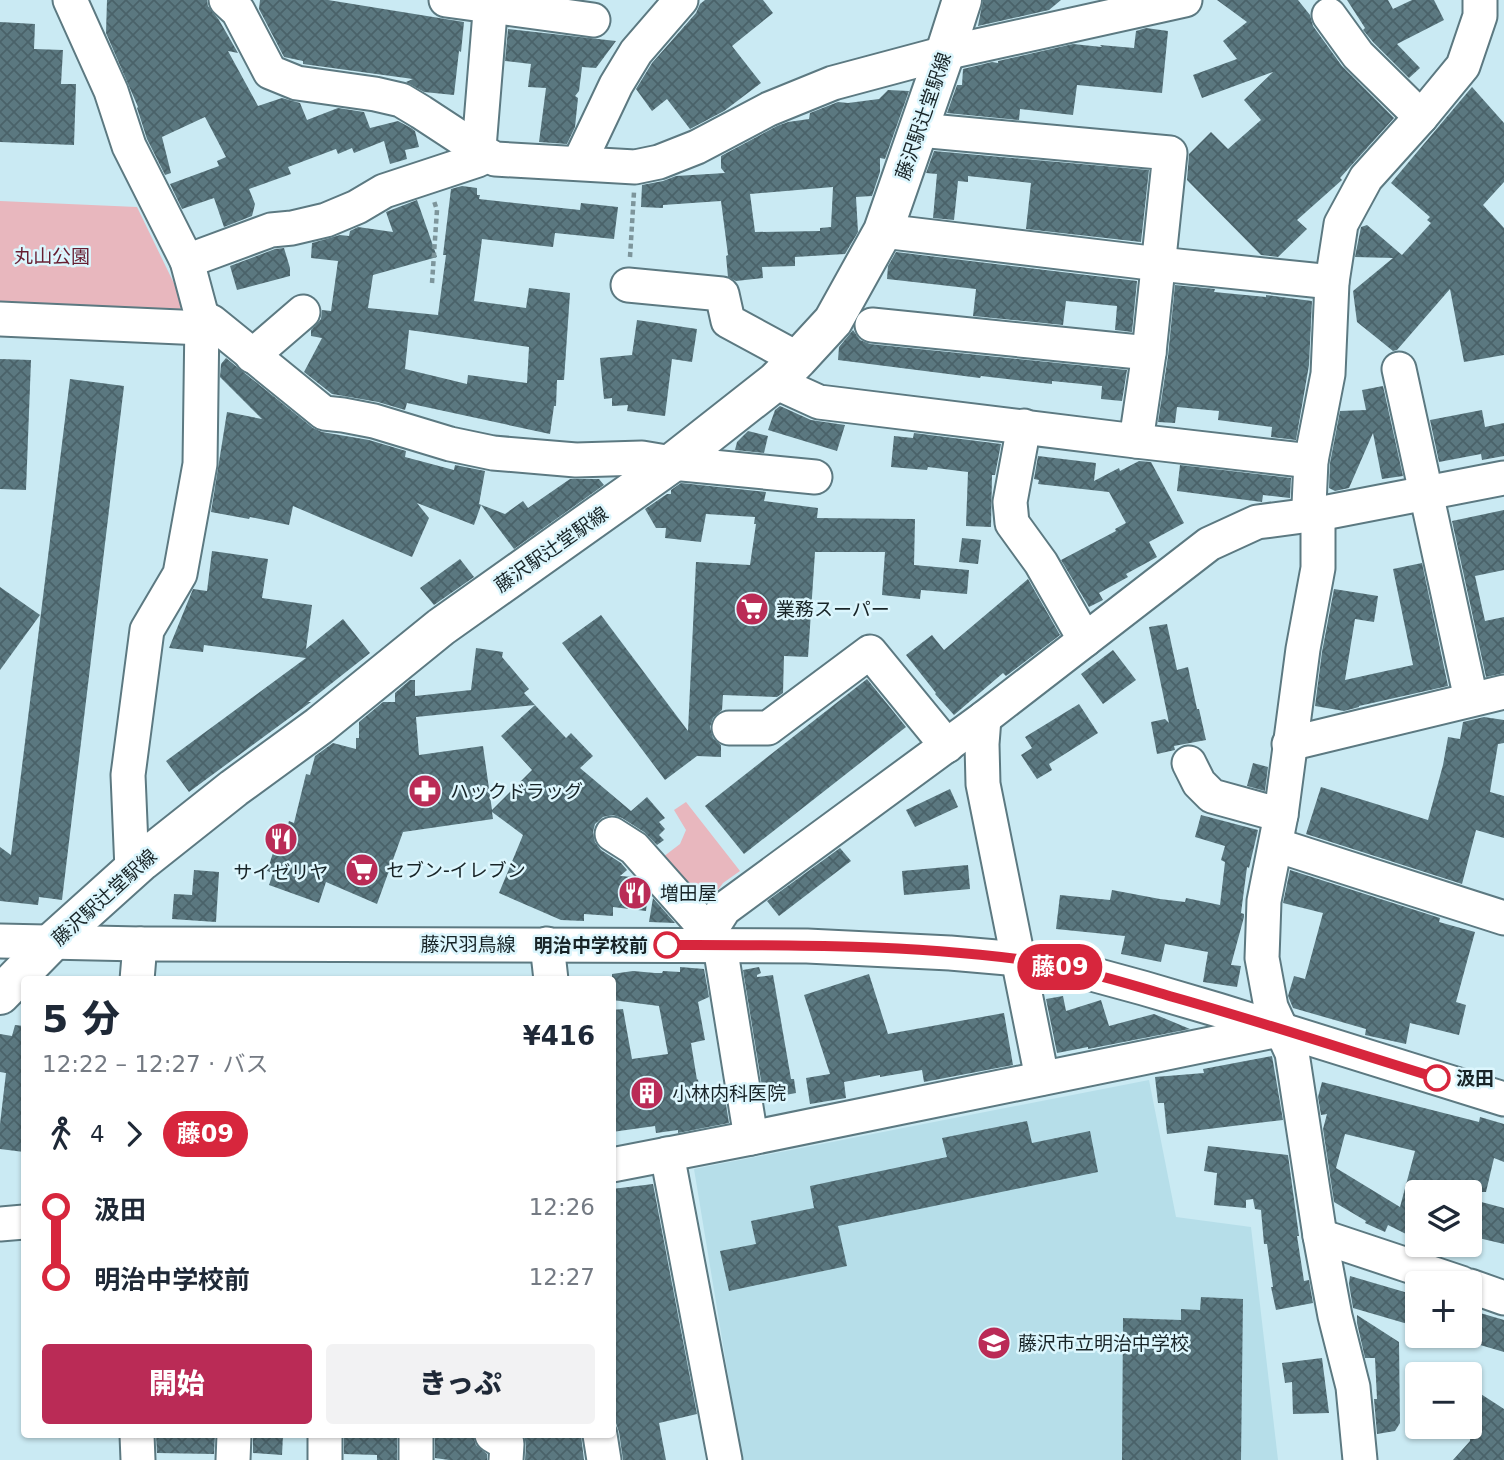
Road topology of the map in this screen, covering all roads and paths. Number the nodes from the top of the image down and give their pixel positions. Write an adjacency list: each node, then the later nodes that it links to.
1 (70, 0): 19 (street)
2 (226, 0): 14 (street)
3 (446, 0): 8 (street)
4 (681, 0): 15 (street)
5 (962, 0): 11 (main road, 藤沢駅辻堂駅線)
6 (1185, 0): 11 (street)
7 (1480, 0): 12 (street)
8 (491, 3): 10 (street); 14 (street)
9 (1329, 15): 12 (street)
10 (593, 20)
11 (945, 52): 13 (main road, 藤沢駅辻堂駅線); 15 (street)
12 (1421, 117): 21 (street)
13 (919, 130): 18 (main road, 藤沢駅辻堂駅線); 20 (street)
14 (479, 150): 15 (street); 16 (street)
15 (579, 163)
16 (423, 178): 19 (street); 22 (path)
17 (634, 209): 23 (path)
18 (883, 231): 20 (street); 31 (main road, 藤沢駅辻堂駅線)
19 (187, 261): 26 (street)
20 (1158, 264): 21 (street); 28 (street)
21 (1332, 282): 34 (street)
22 (432, 283)
23 (628, 285): 31 (street)
24 (303, 312): 29 (street)
25 (0, 319): 26 (street)
26 (203, 323): 29 (street); 50 (street)
27 (872, 325): 28 (street)
28 (1149, 353): 33 (street)
29 (252, 356): 35 (street)
30 (1399, 369): 38 (street)
31 (786, 371): 32 (street); 35 (main road, 藤沢駅辻堂駅線)
32 (1024, 426): 33 (street); 40 (street)
33 (1136, 441): 34 (street)
34 (1311, 460): 39 (street)
35 (672, 463): 36 (street); 50 (main road, 藤沢駅辻堂駅線)
36 (815, 477)
37 (1504, 478): 38 (street)
38 (1426, 493): 39 (street); 42 (street)
39 (1318, 514): 40 (street); 45 (street)
40 (1085, 640): 43 (street)
41 (1504, 692): 42 (street)
42 (1471, 699): 45 (street)
43 (984, 718): 46 (street); 57 (street)
44 (729, 728): 46 (street)
45 (1289, 744): 48 (street)
46 (947, 746): 52 (street)
47 (1189, 764): 48 (street)
48 (1278, 830): 51 (street); 61 (street)
49 (612, 834): 52 (street)
50 (132, 870): 54 (main road, 藤沢駅辻堂駅線)
51 (1504, 918)
52 (711, 940): 56 (street, 藤沢羽鳥線); 57 (street, 藤沢羽鳥線); 64 (street)
53 (0, 941): 54 (street, 藤沢羽鳥線)
54 (52, 942): 55 (street, 藤沢羽鳥線); 60 (main road, 藤沢駅辻堂駅線)
55 (140, 944): 56 (street, 藤沢羽鳥線); 58 (street)
56 (547, 944): 59 (street)
57 (1019, 959): 61 (street, 藤沢羽鳥線); 62 (street)
58 (137, 976)
59 (551, 976)
60 (0, 995)
61 (1281, 1030): 62 (street); 63 (street, 藤沢羽鳥線); 69 (street)
62 (1042, 1078): 64 (street)
63 (1504, 1098)
64 (751, 1138): 65 (street)
65 (667, 1154): 66 (street); 85 (street)
66 (616, 1164)
67 (21, 1222): 68 (street)
68 (0, 1224)
69 (1320, 1236): 70 (street); 86 (street)
70 (1425, 1271)
71 (1482, 1290): 72 (street)
72 (1504, 1298)
73 (137, 1438): 79 (street)
74 (234, 1438): 80 (street)
75 (325, 1438): 81 (street)
76 (416, 1438): 82 (street)
77 (497, 1438): 83 (street)
78 (600, 1438): 84 (street)
79 (138, 1460)
80 (233, 1460)
81 (325, 1460)
82 (416, 1460)
83 (506, 1460)
84 (604, 1460)
85 (724, 1460)
86 (1360, 1460)

